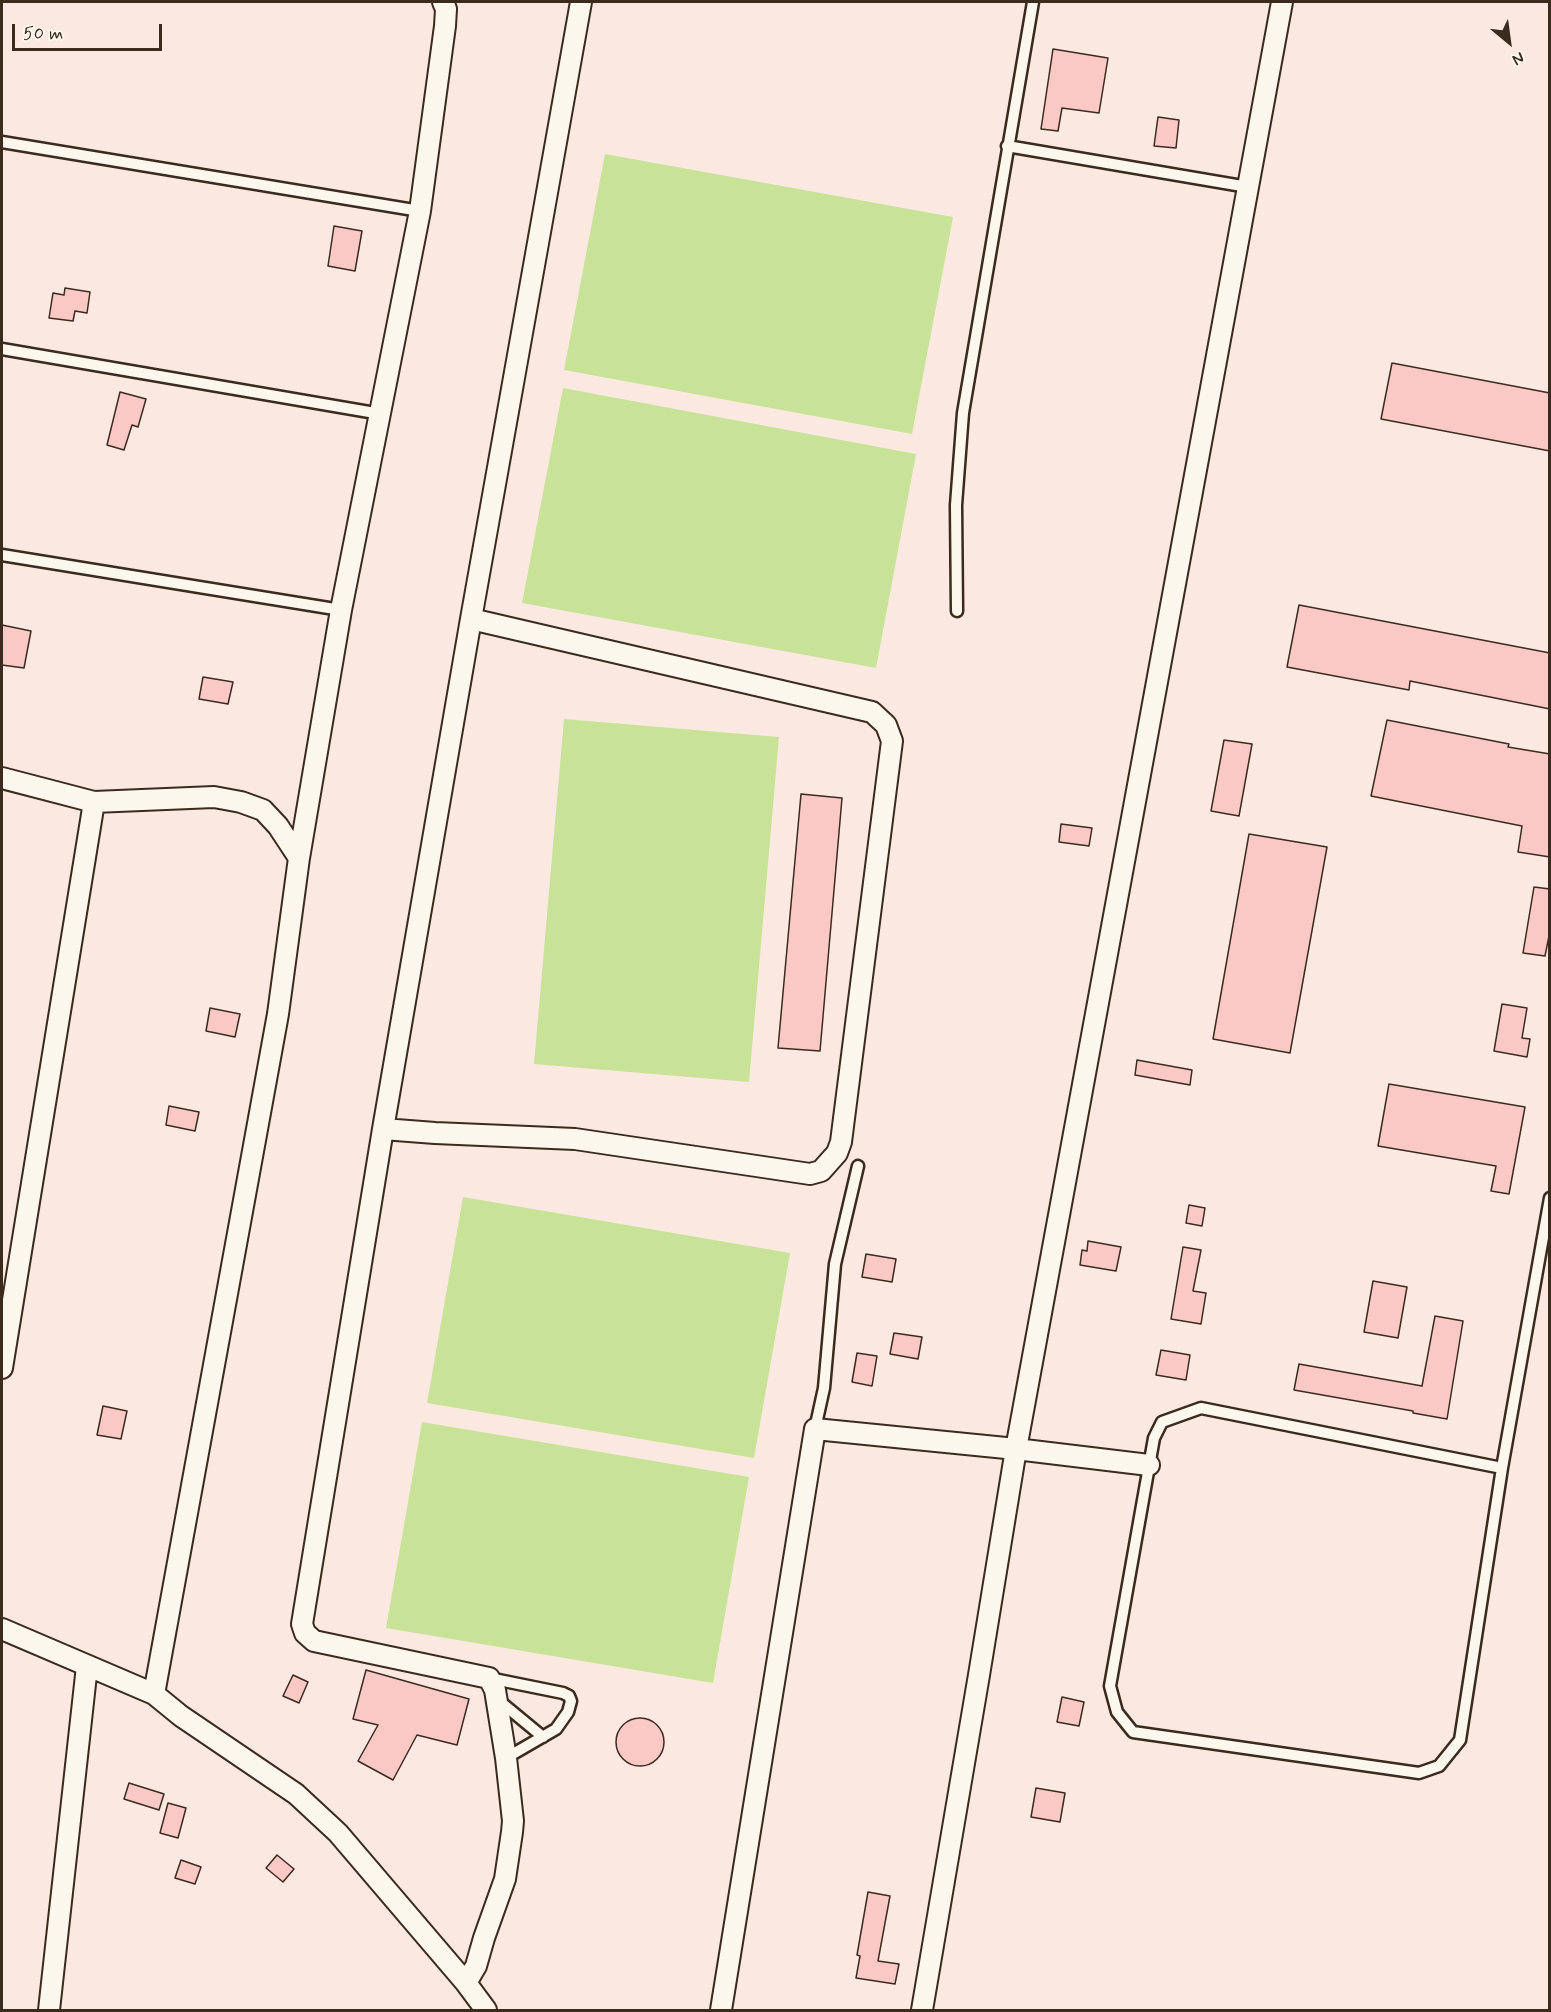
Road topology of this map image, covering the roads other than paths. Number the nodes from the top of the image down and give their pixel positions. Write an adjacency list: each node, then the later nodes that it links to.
1 (443, 2): 8 (street)
2 (581, 2): 14 (street)
3 (1033, 2): 6 (lane)
4 (1282, 2): 7 (street)
5 (2, 142): 8 (lane)
6 (1007, 146): 7 (lane); 13 (lane)
7 (1248, 187): 23 (street)
8 (420, 211): 10 (street)
9 (2, 349): 10 (lane)
10 (381, 414): 12 (street)
11 (2, 555): 12 (lane)
12 (341, 610): 17 (street)
13 (957, 611)
14 (471, 619): 18 (street); 18 (street)
15 (2, 778): 16 (street)
16 (94, 802): 17 (street); 21 (street)
17 (299, 858): 29 (street)
18 (383, 1129): 28 (street)
19 (858, 1166): 22 (lane)
20 (1550, 1198): 25 (lane)
21 (2, 1368)
22 (815, 1429): 23 (street); 36 (street)
23 (1016, 1449): 24 (street); 37 (street)
24 (1149, 1465): 25 (lane); 25 (lane)
25 (1502, 1468)
26 (2, 1629): 27 (street)
27 (87, 1666): 29 (street); 34 (street)
28 (489, 1678): 30 (street); 31 (lane)
29 (153, 1694): 33 (street)
30 (496, 1699): 31 (lane); 32 (street)
31 (543, 1737): 32 (lane)
32 (506, 1758): 33 (street)
33 (466, 1983): 35 (street)
34 (49, 2010)
35 (486, 2010)
36 (721, 2010)
37 (922, 2010)

